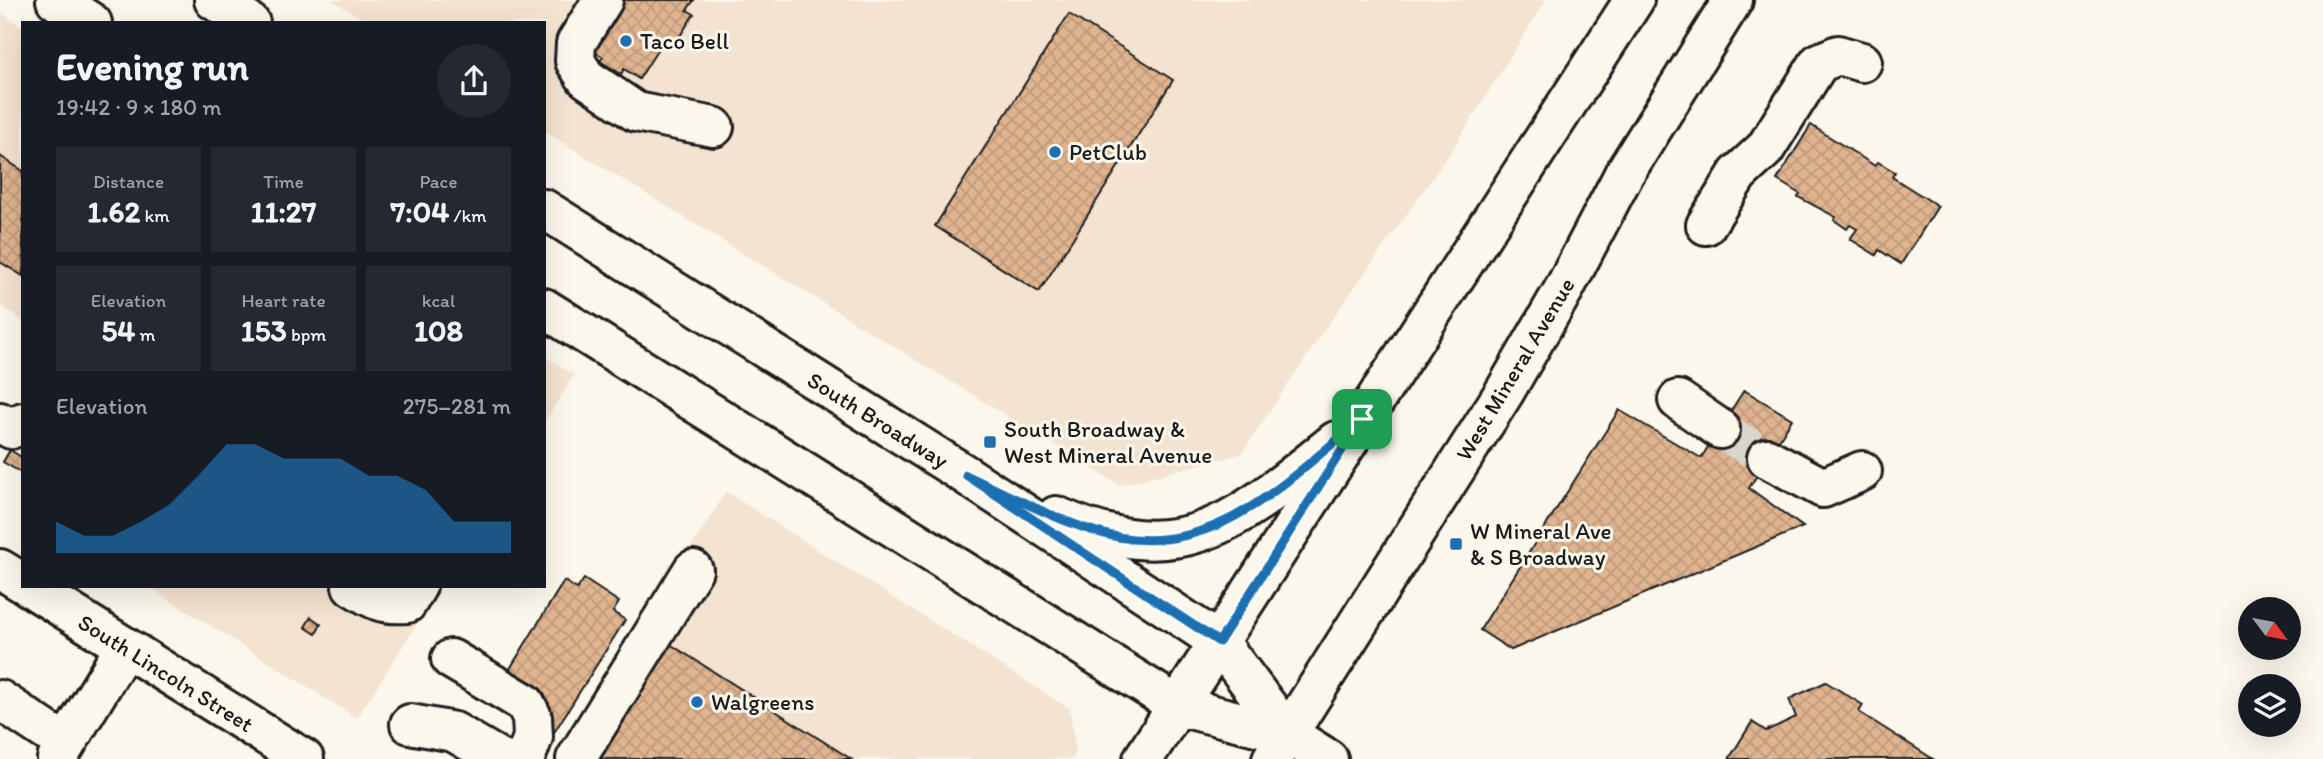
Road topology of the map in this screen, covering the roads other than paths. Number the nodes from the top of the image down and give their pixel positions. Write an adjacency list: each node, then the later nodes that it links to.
1 (56, 0): 6 (main road)
2 (214, 0): 7 (main road)
3 (603, 0): 9 (main road)
4 (1634, 0): 14 (main road)
5 (1733, 0): 33 (main road, West Mineral Avenue)
6 (89, 21)
7 (247, 21)
8 (1862, 62): 11 (main road)
9 (715, 127)
10 (546, 210): 20 (main road, South Broadway)
11 (1706, 225)
12 (546, 309): 31 (main road, South Broadway)
13 (1678, 400): 17 (main road)
14 (1362, 419): 20 (main road); 27 (main road)
15 (0, 422): 16 (main road)
16 (21, 423)
17 (1720, 429)
18 (1767, 458): 19 (main road)
19 (1862, 471)
20 (966, 475): 27 (main road, South Broadway)
21 (0, 569): 23 (main road)
22 (692, 570): 38 (main road)
23 (21, 582)
24 (31, 588): 28 (main road, South Lincoln Street)
25 (355, 588): 26 (main road)
26 (416, 588)
27 (1219, 642): 31 (main road); 33 (main road, South Broadway)
28 (125, 647): 34 (main road); 35 (main road, South Lincoln Street)
29 (451, 659): 37 (main road)
30 (0, 701): 34 (main road)
31 (1178, 706): 33 (main road, South Broadway); 39 (main road)
32 (411, 724): 36 (main road)
33 (1280, 746): 40 (main road, South Broadway)
34 (62, 751)
35 (304, 759)
36 (500, 759)
37 (525, 759)
38 (576, 759)
39 (1143, 759)
40 (1328, 759)

